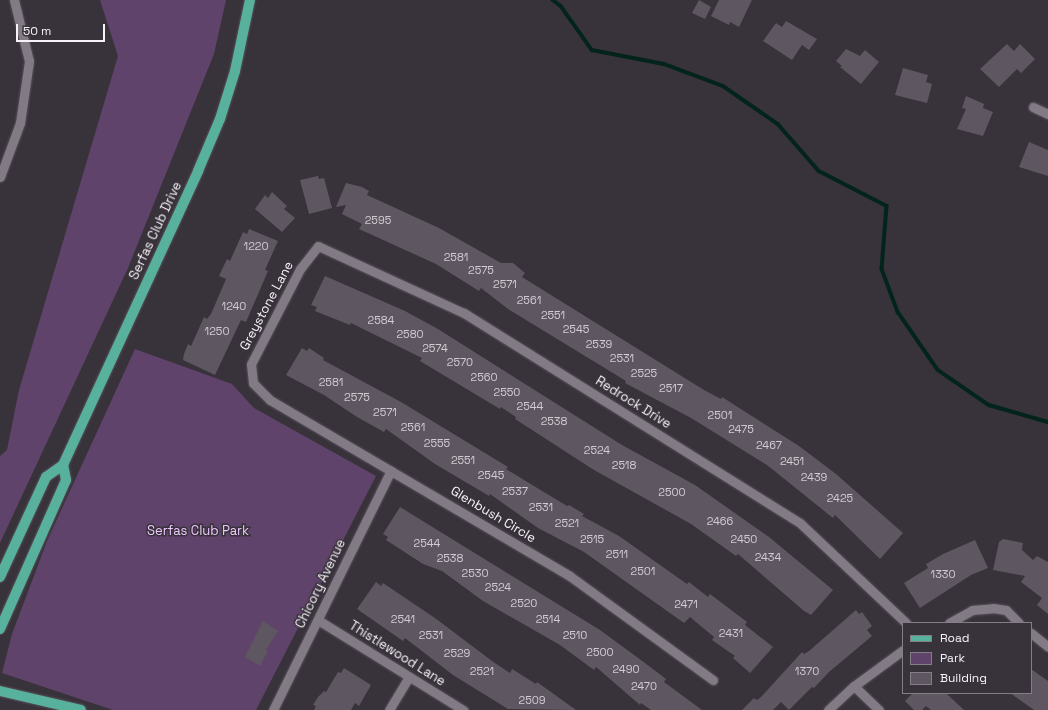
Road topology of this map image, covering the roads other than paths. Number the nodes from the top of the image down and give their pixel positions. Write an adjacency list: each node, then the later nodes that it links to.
1 (14, 0): 5 (street)
2 (250, 0): 8 (main road, Serfas Club Drive)
3 (1033, 107): 4 (street)
4 (1048, 114)
5 (0, 177)
6 (318, 246): 7 (street, Greystone Lane); 12 (street, Redrock Drive)
7 (254, 383): 9 (street, Glenbush Circle)
8 (63, 465): 10 (main road); 15 (main road, Serfas Club Drive)
9 (391, 470): 11 (street, Chicory Avenue); 20 (street, Glenbush Circle)
10 (0, 577)
11 (318, 620): 19 (street, Thistlewood Lane); 24 (street, Chicory Avenue)
12 (905, 622)
13 (951, 622): 14 (street)
14 (1018, 622)
15 (0, 629)
16 (1032, 634): 17 (street)
17 (1048, 648)
18 (902, 651): 21 (street)
19 (409, 677): 25 (street); 26 (street, Thistlewood Lane)
20 (713, 680)
21 (854, 686): 27 (street); 28 (street)
22 (0, 691): 23 (main road)
23 (81, 710)
24 (273, 710)
25 (389, 710)
26 (462, 710)
27 (828, 710)
28 (879, 710)

